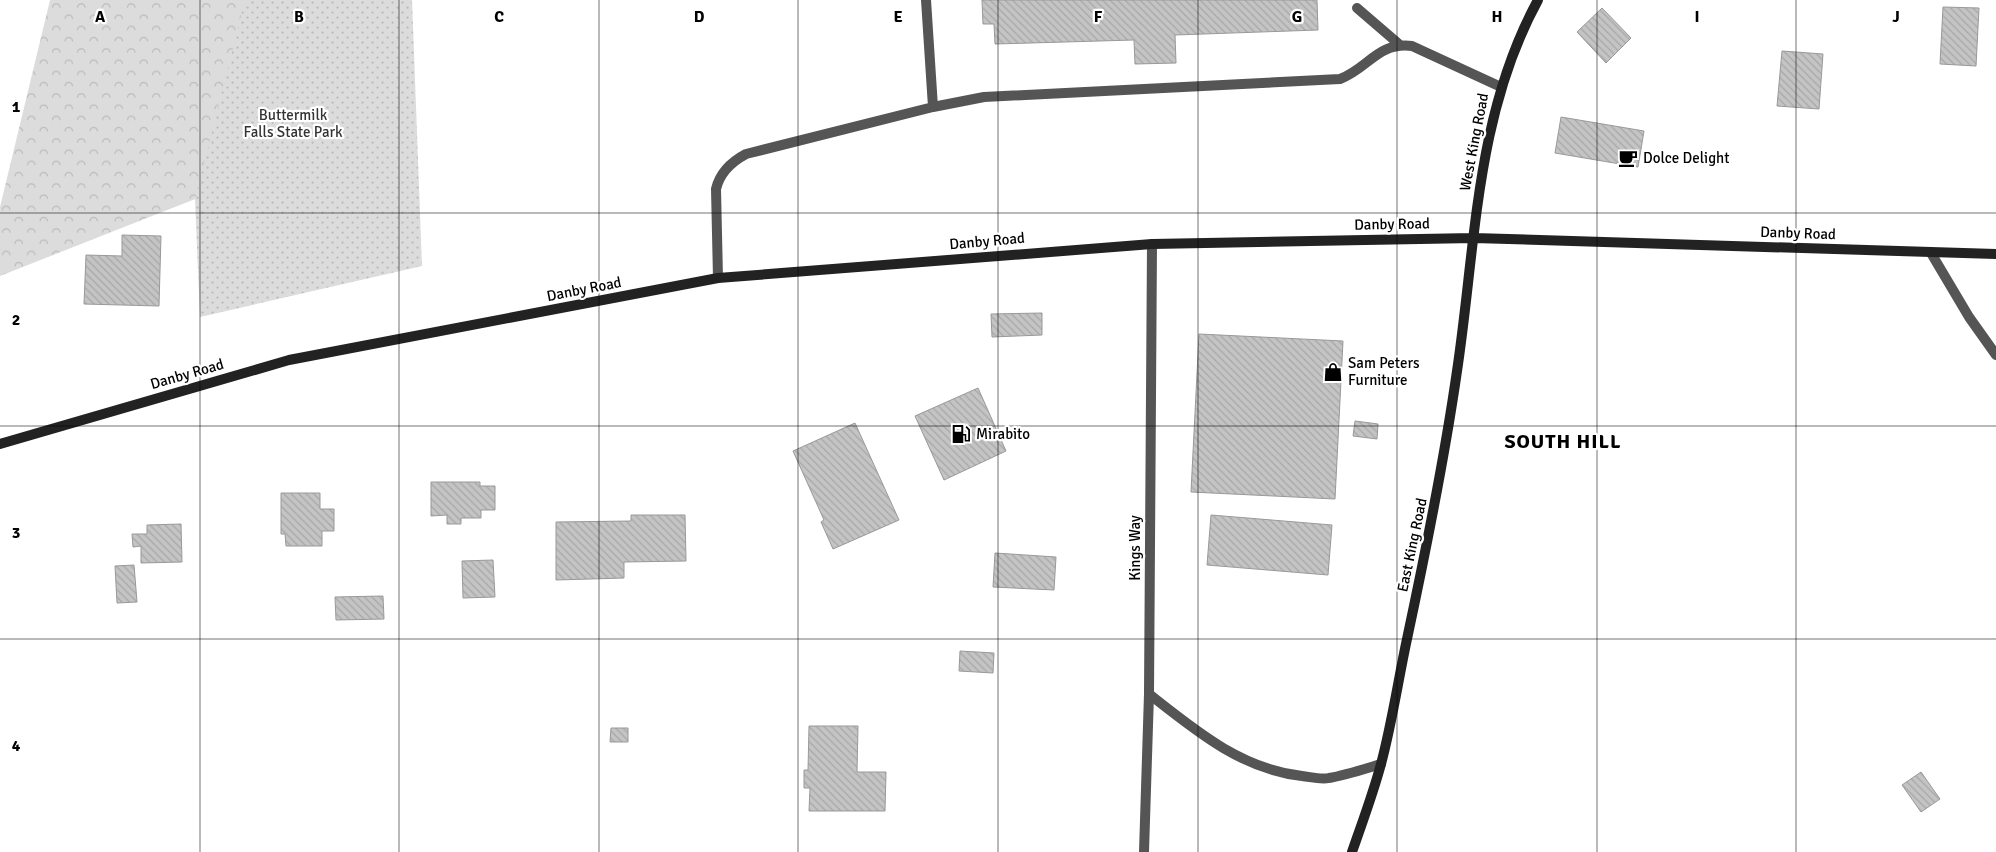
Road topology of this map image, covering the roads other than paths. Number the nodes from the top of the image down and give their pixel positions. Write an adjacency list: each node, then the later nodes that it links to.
1 (926, 0): 6 (street)
2 (1538, 0): 5 (main road, West King Road)
3 (1357, 8): 4 (street)
4 (1400, 44): 5 (street); 6 (street)
5 (1501, 87): 7 (main road, West King Road)
6 (933, 107): 11 (street)
7 (1474, 238): 8 (main road, Danby Road); 9 (main road, Danby Road); 15 (main road, East King Road)
8 (1152, 244): 11 (main road, Danby Road); 14 (street, Kings Way)
9 (1931, 253): 10 (main road, Danby Road); 12 (street)
10 (1996, 254)
11 (718, 278): 13 (main road, Danby Road)
12 (1996, 355)
13 (0, 444)
14 (1149, 694): 15 (street); 16 (street, Kings Way)
15 (1381, 764): 17 (main road, East King Road)
16 (1144, 852)
17 (1352, 852)

